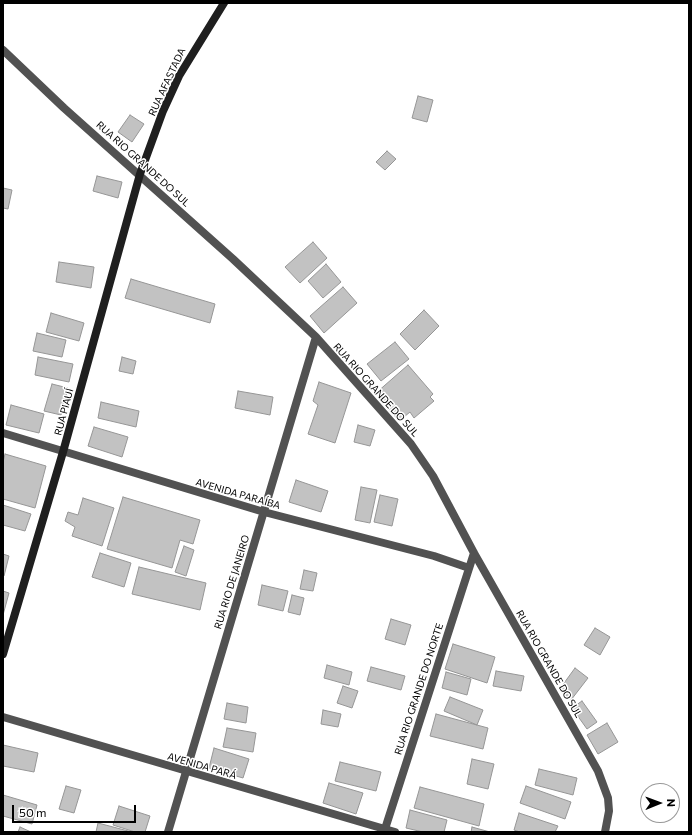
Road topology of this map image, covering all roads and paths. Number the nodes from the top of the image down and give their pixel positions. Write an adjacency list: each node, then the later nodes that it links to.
1 (224, 3): 3 (street, RUA AFASTADA)
2 (3, 50): 3 (street, RUA RIO GRANDE DO SUL)
3 (140, 174): 4 (street, RUA RIO GRANDE DO SUL); 6 (street, RUA PIAUÍ)
4 (316, 337): 7 (street, RUA RIO DE JANEIRO); 8 (street, RUA RIO GRANDE DO SUL)
5 (3, 433): 6 (street, AVENIDA PARAÍBA)
6 (63, 452): 7 (street, AVENIDA PARAÍBA); 10 (street, RUA PIAUÍ)
7 (264, 512): 9 (street, AVENIDA PARAÍBA); 12 (street, RUA RIO DE JANEIRO)
8 (474, 553): 9 (street, RUA RIO GRANDE DO NORTE); 16 (street, RUA RIO GRANDE DO SUL)
9 (469, 568): 13 (street, RUA RIO GRANDE DO NORTE)
10 (3, 654)
11 (3, 718): 12 (street, AVENIDA PARÁ)
12 (185, 771): 13 (street, AVENIDA PARÁ); 14 (street, RUA RIO DE JANEIRO)
13 (384, 831): 15 (street, AVENIDA PARÁ)
14 (168, 832)
15 (395, 832)
16 (606, 832)

